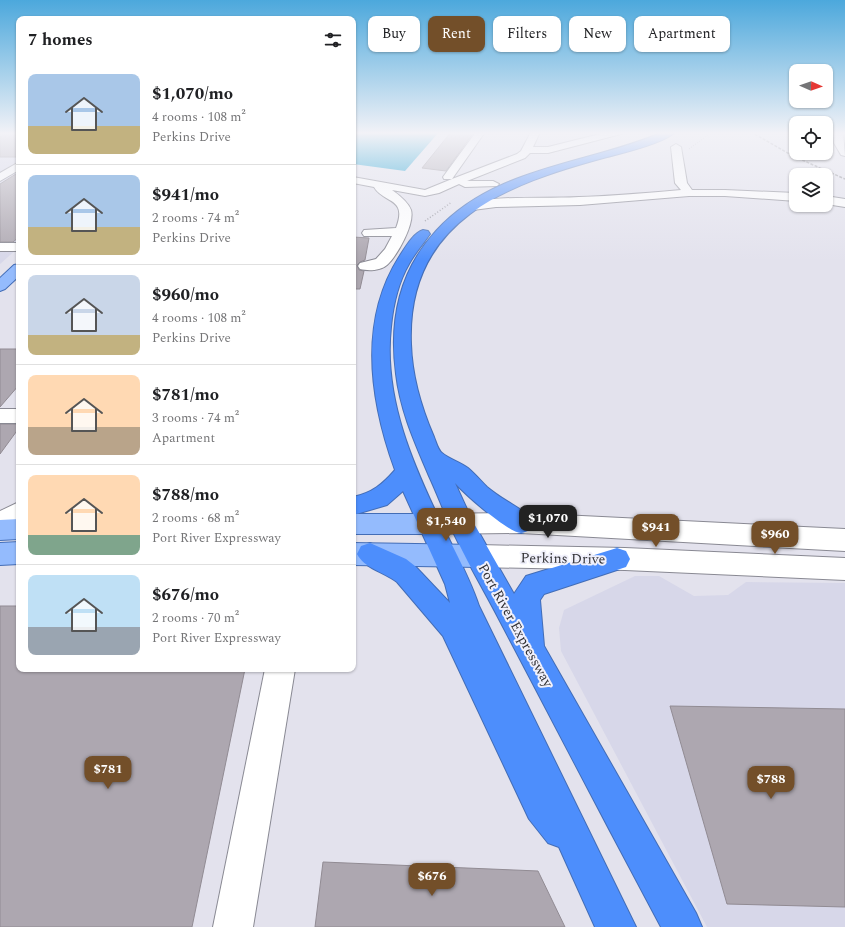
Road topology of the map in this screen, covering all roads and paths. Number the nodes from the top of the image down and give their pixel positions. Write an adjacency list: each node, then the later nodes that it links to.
1 (470, 175): 6 (street)
2 (517, 175): 7 (highway)
3 (534, 175): 9 (highway, Port River Expressway)
4 (680, 175): 10 (street)
5 (356, 180): 6 (street)
6 (379, 184): 16 (street)
7 (493, 184): 8 (street); 16 (highway)
8 (469, 185): 16 (path)
9 (506, 188): 14 (street); 15 (highway, Port River Expressway)
10 (689, 194): 11 (street); 14 (street)
11 (789, 197)
12 (833, 201): 13 (street)
13 (845, 202)
14 (532, 203): 15 (street)
15 (473, 206): 27 (highway, Port River Expressway)
16 (412, 231): 17 (street); 21 (street); 28 (highway)
17 (370, 233)
18 (0, 247): 19 (street)
19 (16, 247)
20 (16, 258): 23 (main road)
21 (364, 266)
22 (16, 271): 24 (main road)
23 (0, 272)
24 (0, 286)
25 (0, 416): 26 (street)
26 (16, 416)
27 (433, 458): 32 (highway, Port River Expressway); 33 (highway)
28 (407, 470): 29 (highway); 35 (highway)
29 (356, 505)
30 (16, 514): 31 (street)
31 (0, 522)
32 (461, 523): 33 (street); 35 (street); 43 (highway, Port River Expressway)
33 (521, 523): 38 (street)
34 (356, 524): 35 (main road)
35 (430, 524): 42 (highway)
36 (16, 529): 37 (main road)
37 (0, 530)
38 (836, 540): 45 (street)
39 (16, 553): 40 (main road)
40 (0, 554)
41 (361, 554): 42 (main road, Perkins Drive); 48 (highway)
42 (444, 556): 43 (main road, Perkins Drive); 48 (highway)
43 (478, 556): 44 (street, Perkins Drive); 46 (highway, Port River Expressway)
44 (621, 559): 45 (street, Perkins Drive); 46 (highway)
45 (844, 570)
46 (530, 653): 51 (highway, Port River Expressway)
47 (279, 672): 49 (street)
48 (582, 854): 50 (highway)
49 (232, 927)
50 (616, 927)
51 (682, 927)

